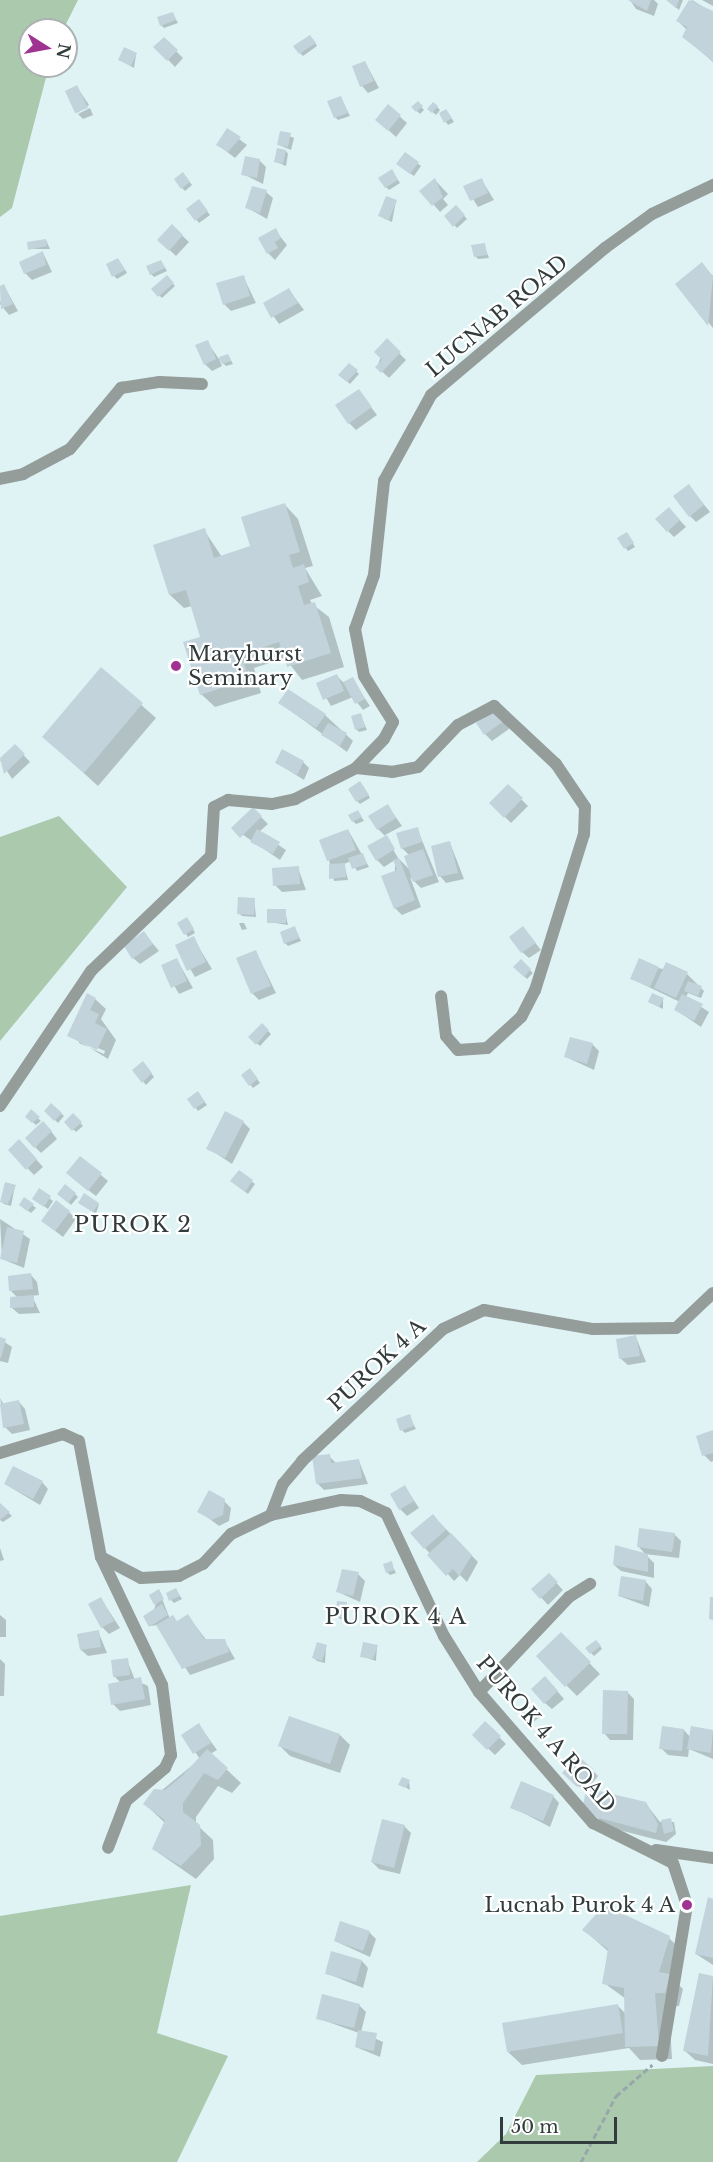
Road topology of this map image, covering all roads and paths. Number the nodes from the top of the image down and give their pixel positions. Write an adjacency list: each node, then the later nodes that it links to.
1 (713, 184): 4 (street, LUCNAB ROAD)
2 (202, 384): 3 (street)
3 (0, 479)
4 (356, 768): 5 (street); 6 (street, LUCNAB ROAD)
5 (441, 996)
6 (0, 1106)
7 (713, 1293): 9 (street, PUROK 4 A)
8 (0, 1453): 10 (street)
9 (271, 1515): 10 (street, PUROK 4 A ROAD); 12 (street, PUROK 4 A ROAD)
10 (101, 1557): 13 (street)
11 (590, 1584): 12 (street)
12 (478, 1692): 14 (street, PUROK 4 A ROAD)
13 (108, 1848)
14 (652, 1849): 15 (street, PUROK 4 A ROAD); 16 (street, PUROK 4 A ROAD)
15 (713, 1858)
16 (662, 2056): 17 (path)
17 (581, 2162)

